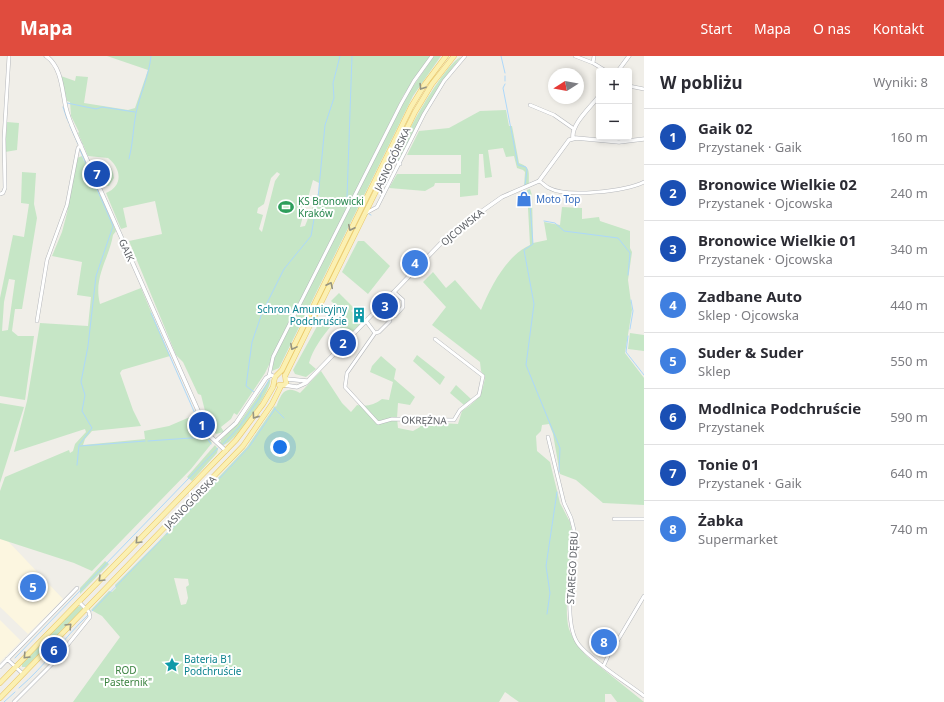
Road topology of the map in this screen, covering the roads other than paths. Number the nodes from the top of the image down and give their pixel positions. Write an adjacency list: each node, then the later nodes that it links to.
1 (9, 56): 25 (street)
2 (46, 56): 20 (street, GAIK)
3 (432, 56): 34 (street)
4 (446, 56): 36 (main road, JASNOGÓRSKA, one-way to 36)
5 (465, 56): 22 (street)
6 (575, 56): 10 (street)
7 (594, 56): 10 (street)
8 (629, 56): 12 (street)
9 (454, 57): 21 (main road, JASNOGÓRSKA)
10 (594, 63): 11 (street)
11 (602, 68)
12 (620, 68)
13 (632, 87): 14 (street)
14 (644, 89)
15 (596, 100): 17 (street)
16 (530, 105): 17 (street)
17 (574, 129): 18 (street)
18 (573, 138): 19 (street); 23 (street)
19 (644, 139)
20 (81, 144): 29 (street); 40 (street, GAIK)
21 (396, 151): 22 (street); 26 (main road, JASNOGÓRSKA)
22 (400, 164): 26 (street)
23 (540, 181): 24 (street); 27 (street, OJCOWSKA)
24 (644, 182)
25 (0, 194)
26 (365, 215): 35 (main road, JASNOGÓRSKA, one-way to 26)
27 (394, 292): 28 (street); 30 (street, OJCOWSKA)
28 (395, 316)
29 (37, 321)
30 (366, 321): 32 (street); 37 (street, OJCOWSKA)
31 (390, 321): 32 (street, OKRĘŻNA)
32 (375, 333): 33 (street, OKRĘŻNA)
33 (435, 339)
34 (269, 376): 36 (street); 40 (street)
35 (286, 377): 36 (main road); 37 (street); 38 (main road, JASNOGÓRSKA)
36 (276, 378): 38 (main road); 41 (main road, JASNOGÓRSKA, one-way to 41)
37 (308, 381): 38 (street)
38 (282, 385): 45 (main road, JASNOGÓRSKA)
39 (548, 437): 51 (street, STAREGO DĘBU)
40 (216, 441): 41 (street, GAIK)
41 (226, 451): 44 (main road, JASNOGÓRSKA)
42 (614, 519): 43 (street)
43 (644, 519)
44 (154, 525): 45 (main road); 48 (main road, JASNOGÓRSKA, one-way to 48)
45 (161, 533): 49 (main road, JASNOGÓRSKA)
46 (77, 588): 50 (street)
47 (644, 596): 51 (street)
48 (78, 602): 49 (street); 53 (main road, JASNOGÓRSKA, one-way to 53)
49 (86, 609): 54 (main road, JASNOGÓRSKA, one-way to 49); 58 (street)
50 (7, 659): 52 (street); 53 (street)
51 (604, 665): 56 (street, STAREGO DĘBU)
52 (0, 667)
53 (16, 667): 54 (street); 55 (main road, JASNOGÓRSKA)
54 (23, 674): 57 (main road, JASNOGÓRSKA)
55 (0, 683)
56 (644, 696)
57 (0, 698)
58 (14, 702)

